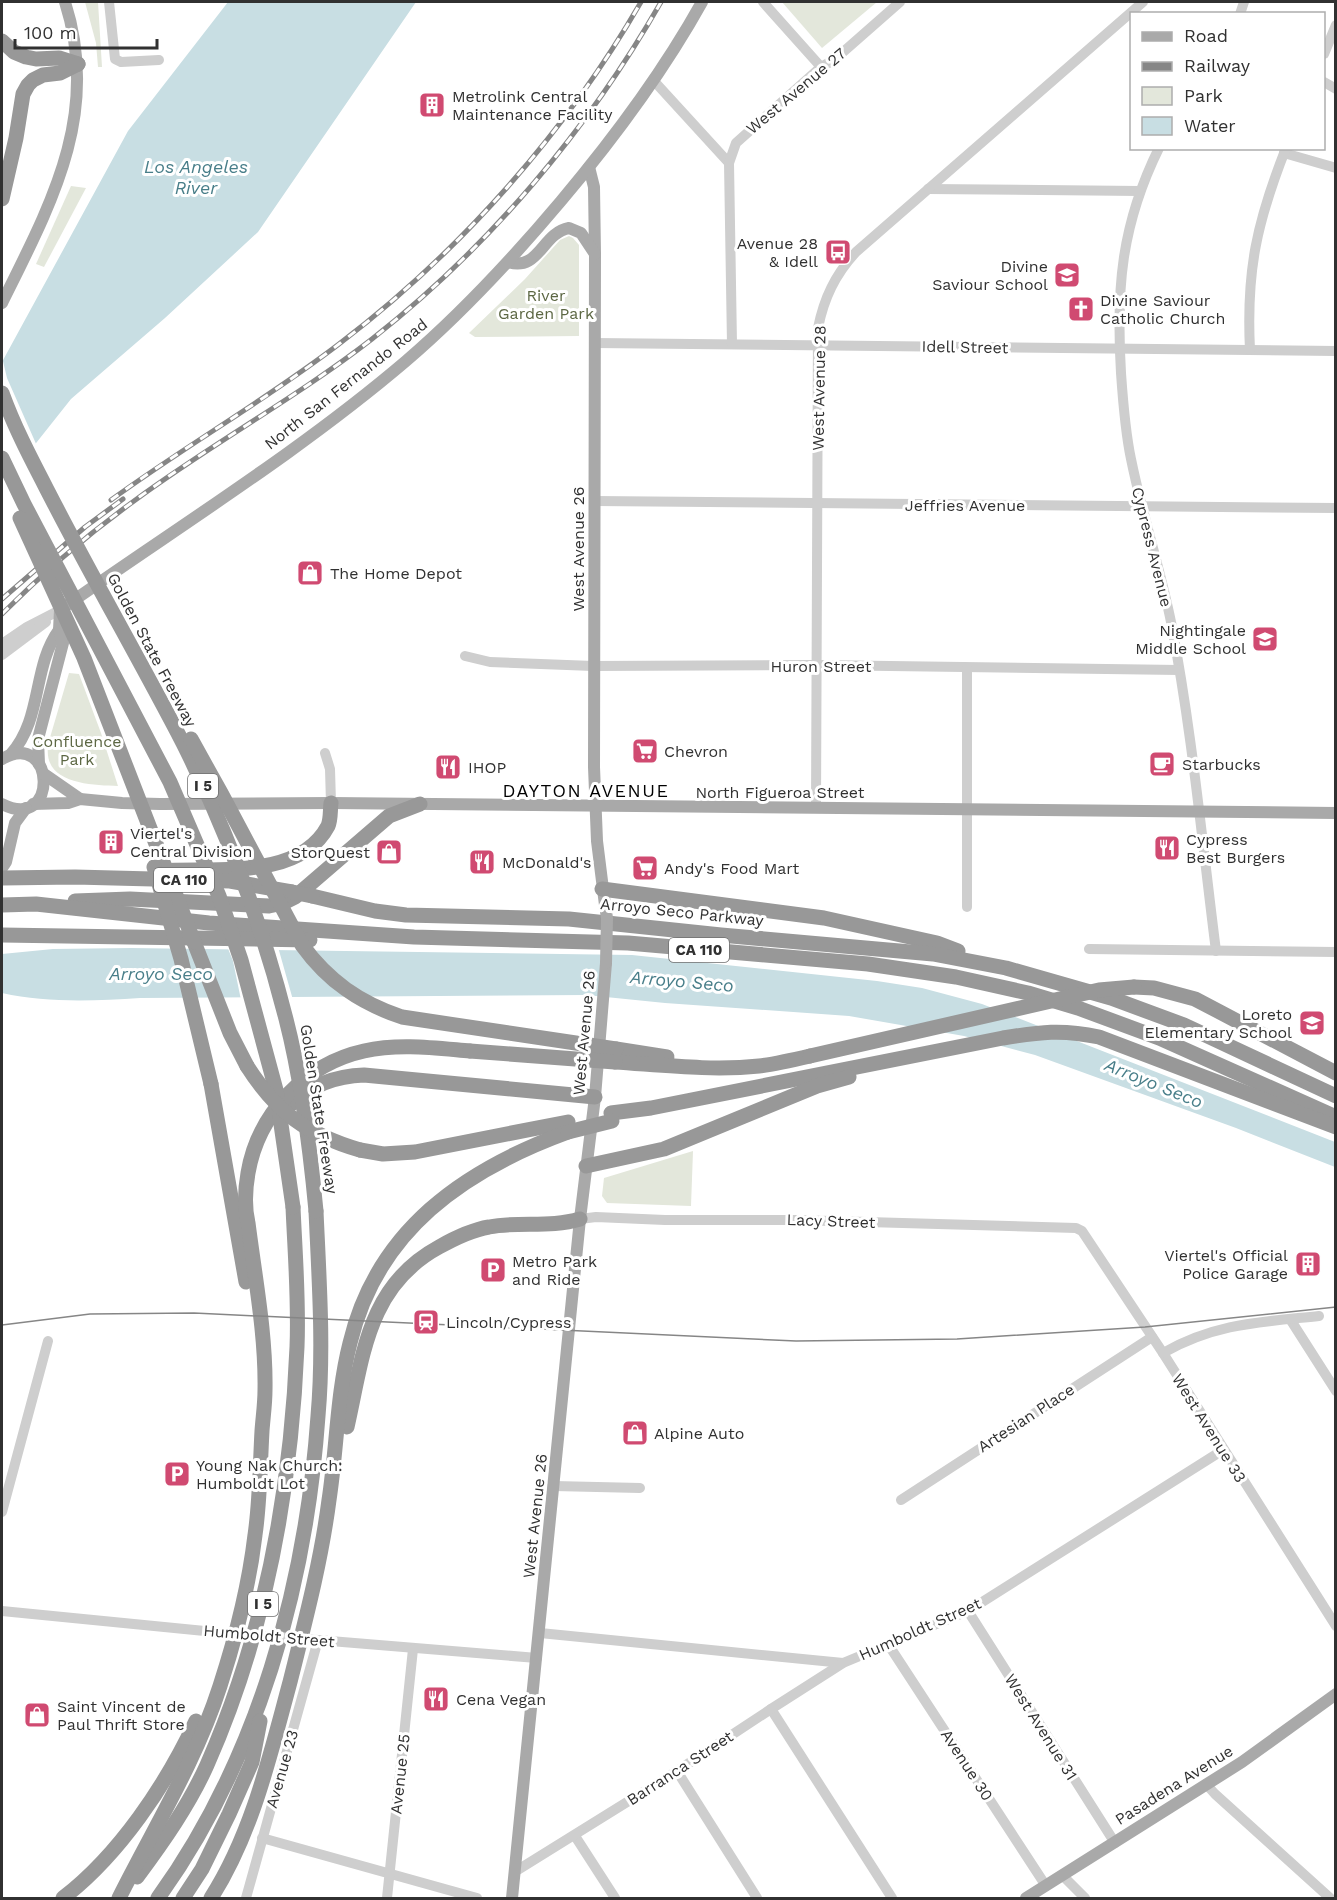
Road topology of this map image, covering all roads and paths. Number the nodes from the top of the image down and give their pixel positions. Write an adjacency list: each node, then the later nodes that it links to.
1 (65, 2): 13 (main road)
2 (109, 2): 12 (street)
3 (702, 2): 15 (main road, North San Fernando Road)
4 (763, 2): 14 (street)
5 (900, 2): 14 (street, West Avenue 27)
6 (1143, 2): 7 (street, West Avenue 28)
7 (1132, 12)
8 (1130, 13): 21 (street, West Avenue 28)
9 (1335, 25): 11 (street)
10 (2, 40): 13 (highway)
11 (1325, 49)
12 (159, 60)
13 (78, 64): 23 (highway); 26 (main road)
14 (821, 67): 18 (street, West Avenue 27)
15 (654, 81): 18 (street); 19 (main road, North San Fernando Road)
16 (1159, 150): 22 (street, Cypress Avenue)
17 (1285, 151): 20 (street); 31 (street)
18 (729, 163): 28 (street, West Avenue 27)
19 (589, 167): 24 (main road, West Avenue 26); 25 (main road, North San Fernando Road)
20 (1335, 168)
21 (928, 189): 22 (street); 29 (street, West Avenue 28)
22 (1140, 192): 30 (street, Cypress Avenue)
23 (2, 199)
24 (595, 254): 25 (main road); 27 (main road, West Avenue 26)
25 (508, 262): 40 (main road, North San Fernando Road)
26 (2, 303)
27 (595, 343): 28 (street, Idell Street); 36 (main road, West Avenue 26)
28 (732, 344): 29 (street, Idell Street)
29 (818, 345): 30 (street, Idell Street); 37 (street, West Avenue 28)
30 (1120, 348): 31 (street, Idell Street); 38 (street, Cypress Avenue)
31 (1250, 350): 32 (street, Idell Street)
32 (1335, 351)
33 (2, 393): 48 (highway, Golden State Freeway / I 5, bridge)
34 (2, 458): 125 (highway, I 5, bridge)
35 (2, 482): 52 (highway, bridge)
36 (595, 501): 37 (street, Jeffries Avenue); 46 (main road, West Avenue 26)
37 (817, 503): 38 (street, Jeffries Avenue); 45 (street, West Avenue 28)
38 (1142, 506): 39 (street, Jeffries Avenue); 49 (street, Cypress Avenue)
39 (1335, 508)
40 (57, 612): 41 (main road); 42 (street); 43 (street)
41 (59, 630): 51 (main road); 53 (main road)
42 (2, 644)
43 (2, 655)
44 (465, 656): 46 (street, Huron Street)
45 (817, 665): 46 (street, Huron Street); 47 (street, Huron Street); 60 (street, West Avenue 28)
46 (593, 666): 59 (main road, West Avenue 26)
47 (967, 668): 49 (street, Huron Street); 61 (street)
48 (142, 669): 77 (highway, bridge); 112 (highway, Golden State Freeway / I 5, bridge)
49 (1179, 670): 62 (street, Cypress Avenue)
50 (325, 753): 55 (street)
51 (4, 757): 53 (main road, North Figueroa Street)
52 (124, 764): 83 (highway, bridge); 95 (highway, bridge)
53 (41, 769): 54 (main road, North Figueroa Street); 58 (main road)
54 (81, 799): 55 (main road, North Figueroa Street); 58 (main road, North Figueroa Street)
55 (331, 803): 57 (main road, North Figueroa Street); 65 (highway)
56 (2, 804): 58 (main road, North Figueroa Street)
57 (420, 804): 59 (main road, North Figueroa Street); 68 (highway)
58 (29, 806): 64 (main road)
59 (595, 807): 60 (main road, North Figueroa Street); 67 (main road, West Avenue 26)
60 (816, 808): 61 (main road, North Figueroa Street)
61 (967, 810): 62 (main road, North Figueroa Street); 70 (street)
62 (1199, 813): 63 (main road, North Figueroa Street); 74 (street, Cypress Avenue)
63 (1335, 813)
64 (2, 868)
65 (75, 877): 66 (highway, Arroyo Seco Parkway / CA 110); 76 (highway, Arroyo Seco Parkway / CA 110, bridge)
66 (2, 878)
67 (602, 889): 76 (highway); 81 (main road, West Avenue 26, bridge)
68 (35, 904): 69 (highway, CA 110); 72 (highway, CA 110)
69 (2, 905)
70 (967, 907)
71 (2, 935): 72 (highway)
72 (414, 937): 82 (highway, CA 110)
73 (1089, 949): 74 (street)
74 (1216, 951): 75 (street)
75 (1335, 952)
76 (1006, 968): 80 (highway, Arroyo Seco Parkway / CA 110)
77 (615, 1056): 79 (highway, bridge); 87 (highway, bridge)
78 (901, 1058): 83 (highway); 84 (highway); 85 (highway)
79 (1335, 1073)
80 (1335, 1096)
81 (595, 1097): 85 (main road, West Avenue 26); 87 (highway)
82 (1335, 1117)
83 (568, 1127): 99 (highway)
84 (1335, 1127)
85 (585, 1166): 86 (main road, West Avenue 26)
86 (580, 1219): 88 (street, Lacy Street); 97 (main road, West Avenue 26); 99 (highway)
87 (249, 1223): 95 (highway)
88 (1082, 1231): 91 (street, West Avenue 33)
89 (1319, 1316): 90 (street)
90 (1290, 1319): 93 (street); 94 (street)
91 (1152, 1337): 93 (street, West Avenue 33); 100 (street, Artesian Place)
92 (48, 1341): 101 (street)
93 (1163, 1353): 96 (street, West Avenue 33)
94 (1335, 1391)
95 (262, 1430): 109 (highway)
96 (1223, 1450): 103 (street, Humboldt Street); 104 (street, West Avenue 33)
97 (554, 1486): 98 (street); 105 (main road, West Avenue 26)
98 (640, 1488)
99 (329, 1500): 128 (highway)
100 (901, 1500)
101 (2, 1512)
102 (2, 1611): 106 (street, Humboldt Street, bridge)
103 (968, 1611): 107 (street, Humboldt Street); 119 (street, West Avenue 31)
104 (1335, 1626)
105 (540, 1633): 110 (main road, West Avenue 26); 111 (street, Humboldt Street)
106 (318, 1640): 108 (street, Humboldt Street); 118 (street, Avenue 23)
107 (888, 1644): 111 (street, Humboldt Street); 123 (street, Avenue 30)
108 (413, 1649): 110 (street, Humboldt Street); 121 (street, Avenue 25)
109 (230, 1651): 124 (highway); 125 (highway)
110 (537, 1658): 120 (main road, West Avenue 26)
111 (843, 1663): 114 (street, Barranca Street)
112 (269, 1677): 126 (highway, Golden State Freeway / I 5); 127 (highway)
113 (1335, 1694): 116 (main road, Pasadena Avenue)
114 (771, 1708): 115 (street, Barranca Street); 135 (street)
115 (677, 1772): 117 (street, Barranca Street); 134 (street)
116 (1206, 1784): 119 (main road, Pasadena Avenue); 138 (street)
117 (575, 1836): 120 (street, Barranca Street); 133 (street)
118 (262, 1838): 121 (street); 129 (street, Avenue 23)
119 (1114, 1843): 122 (main road, Pasadena Avenue)
120 (516, 1871): 132 (main road, West Avenue 26)
121 (390, 1874): 130 (street, Avenue 25); 131 (street)
122 (1062, 1876): 123 (main road, Pasadena Avenue); 137 (street)
123 (1046, 1886): 136 (main road, Pasadena Avenue)
124 (63, 1899)
125 (120, 1899)
126 (158, 1899)
127 (183, 1899)
128 (211, 1899)
129 (246, 1899)
130 (387, 1899)
131 (477, 1899)
132 (512, 1899)
133 (615, 1899)
134 (757, 1899)
135 (892, 1899)
136 (1026, 1899)
137 (1085, 1899)
138 (1330, 1899)

